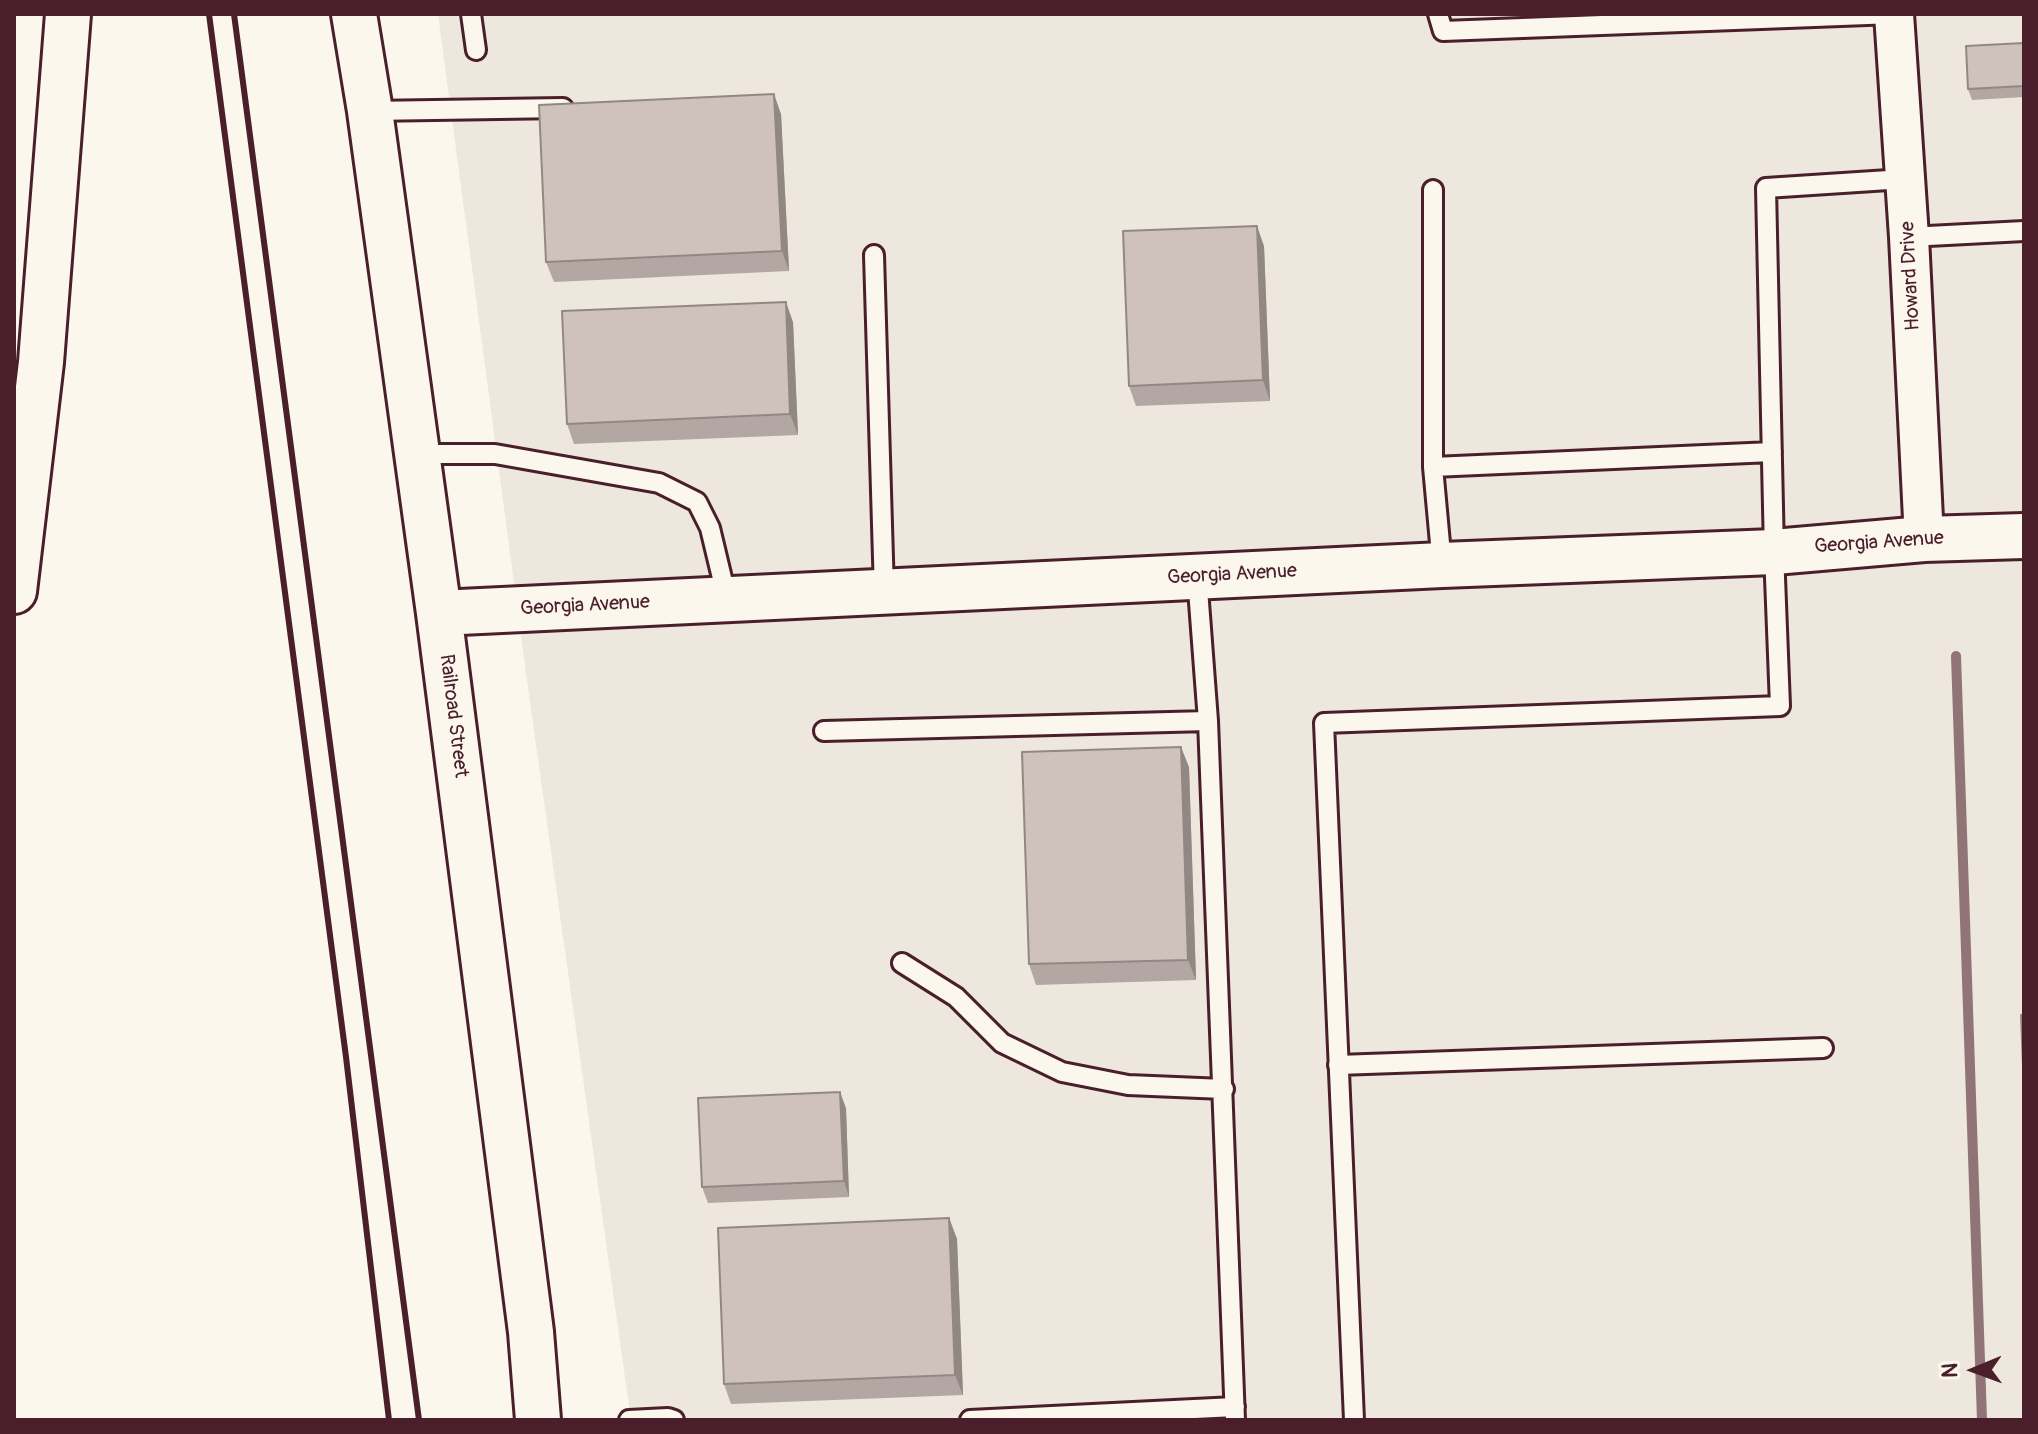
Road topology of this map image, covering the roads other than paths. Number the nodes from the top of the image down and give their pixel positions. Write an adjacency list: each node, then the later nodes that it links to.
1 (68, 14): 23 (main road)
2 (354, 14): 9 (main road, Railroad Street)
3 (471, 14): 7 (lane)
4 (1438, 14): 6 (lane)
5 (1894, 14): 6 (lane); 10 (street, Howard Drive)
6 (1775, 16)
7 (476, 50)
8 (574, 108): 9 (lane)
9 (370, 111): 16 (main road, Railroad Street)
10 (1904, 179): 13 (street, Howard Drive); 15 (lane)
11 (1433, 190): 17 (lane)
12 (2024, 231): 13 (lane)
13 (1909, 237): 19 (street, Howard Drive)
14 (874, 255): 24 (lane)
15 (1772, 452): 17 (lane); 20 (lane)
16 (416, 454): 25 (lane); 26 (main road, Railroad Street)
17 (1433, 467): 21 (lane)
18 (2024, 536): 19 (main road, Georgia Avenue)
19 (1924, 539): 20 (main road, Georgia Avenue)
20 (1774, 552): 21 (main road, Georgia Avenue); 31 (lane)
21 (1442, 565): 22 (main road, Georgia Avenue)
22 (1197, 576): 24 (main road, Georgia Avenue); 27 (lane)
23 (14, 591)
24 (884, 592): 25 (main road, Georgia Avenue)
25 (727, 599): 26 (main road, Georgia Avenue)
26 (439, 613): 34 (main road, Railroad Street)
27 (1208, 721): 28 (lane); 32 (lane)
28 (824, 731)
29 (902, 963): 32 (lane)
30 (1823, 1048): 31 (lane)
31 (1338, 1065): 38 (lane)
32 (1224, 1089): 33 (lane)
33 (1235, 1414): 37 (lane)
34 (538, 1420)
35 (629, 1420): 36 (lane)
36 (674, 1420)
37 (970, 1420)
38 (1354, 1420)

